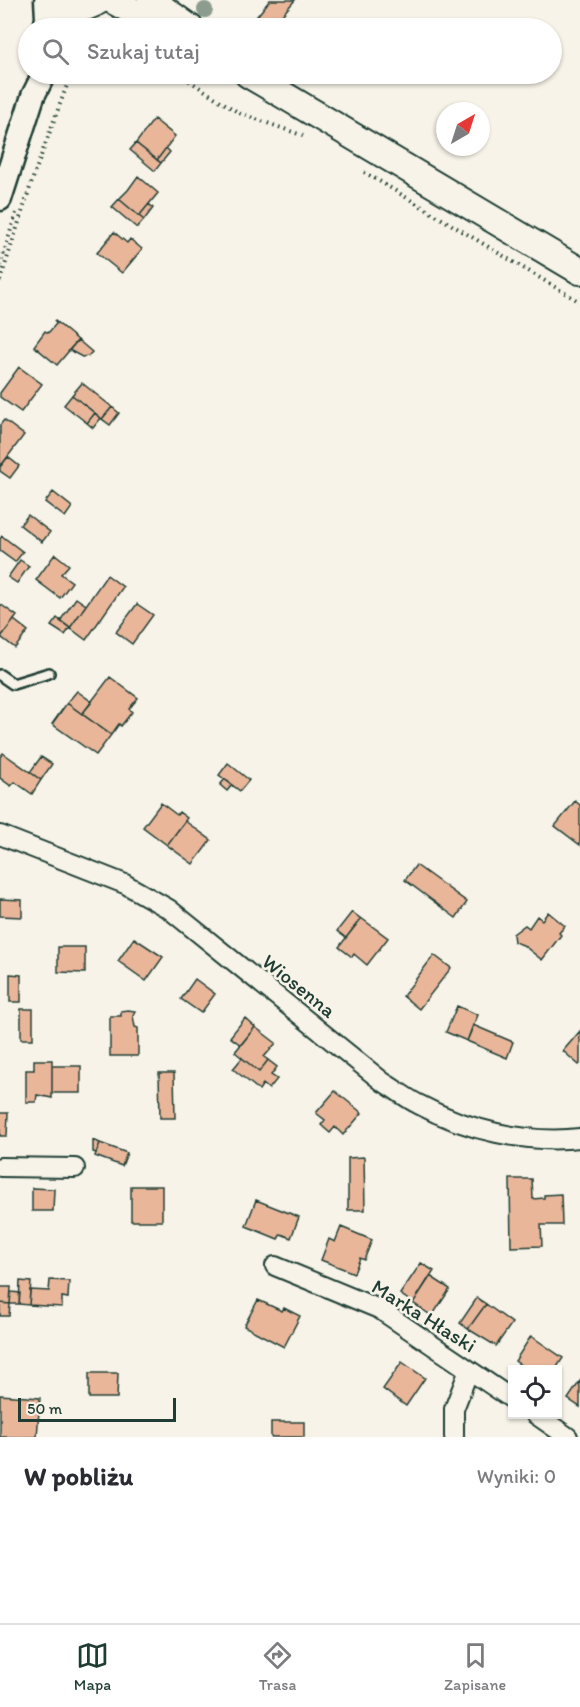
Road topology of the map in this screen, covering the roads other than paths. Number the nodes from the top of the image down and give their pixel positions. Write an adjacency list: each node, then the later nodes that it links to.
1 (48, 0): 4 (main road); 5 (street)
2 (112, 0): 6 (main road)
3 (151, 0): 7 (main road)
4 (81, 12)
5 (47, 18)
6 (145, 18)
7 (176, 18)
8 (35, 84): 11 (street)
9 (39, 84): 11 (street)
10 (267, 84): 14 (main road)
11 (33, 96): 12 (street)
12 (5, 165): 13 (street)
13 (0, 199)
14 (580, 271)
15 (49, 673): 16 (lane)
16 (0, 675)
17 (0, 835): 18 (street, Wiosenna)
18 (580, 1138)
19 (0, 1167): 20 (street)
20 (75, 1168)
21 (275, 1266): 22 (street, Marka Hłaski)
22 (469, 1370): 23 (street, Marka Hłaski); 25 (street)
23 (508, 1396)
24 (543, 1419): 26 (street)
25 (454, 1437)
26 (568, 1437)

